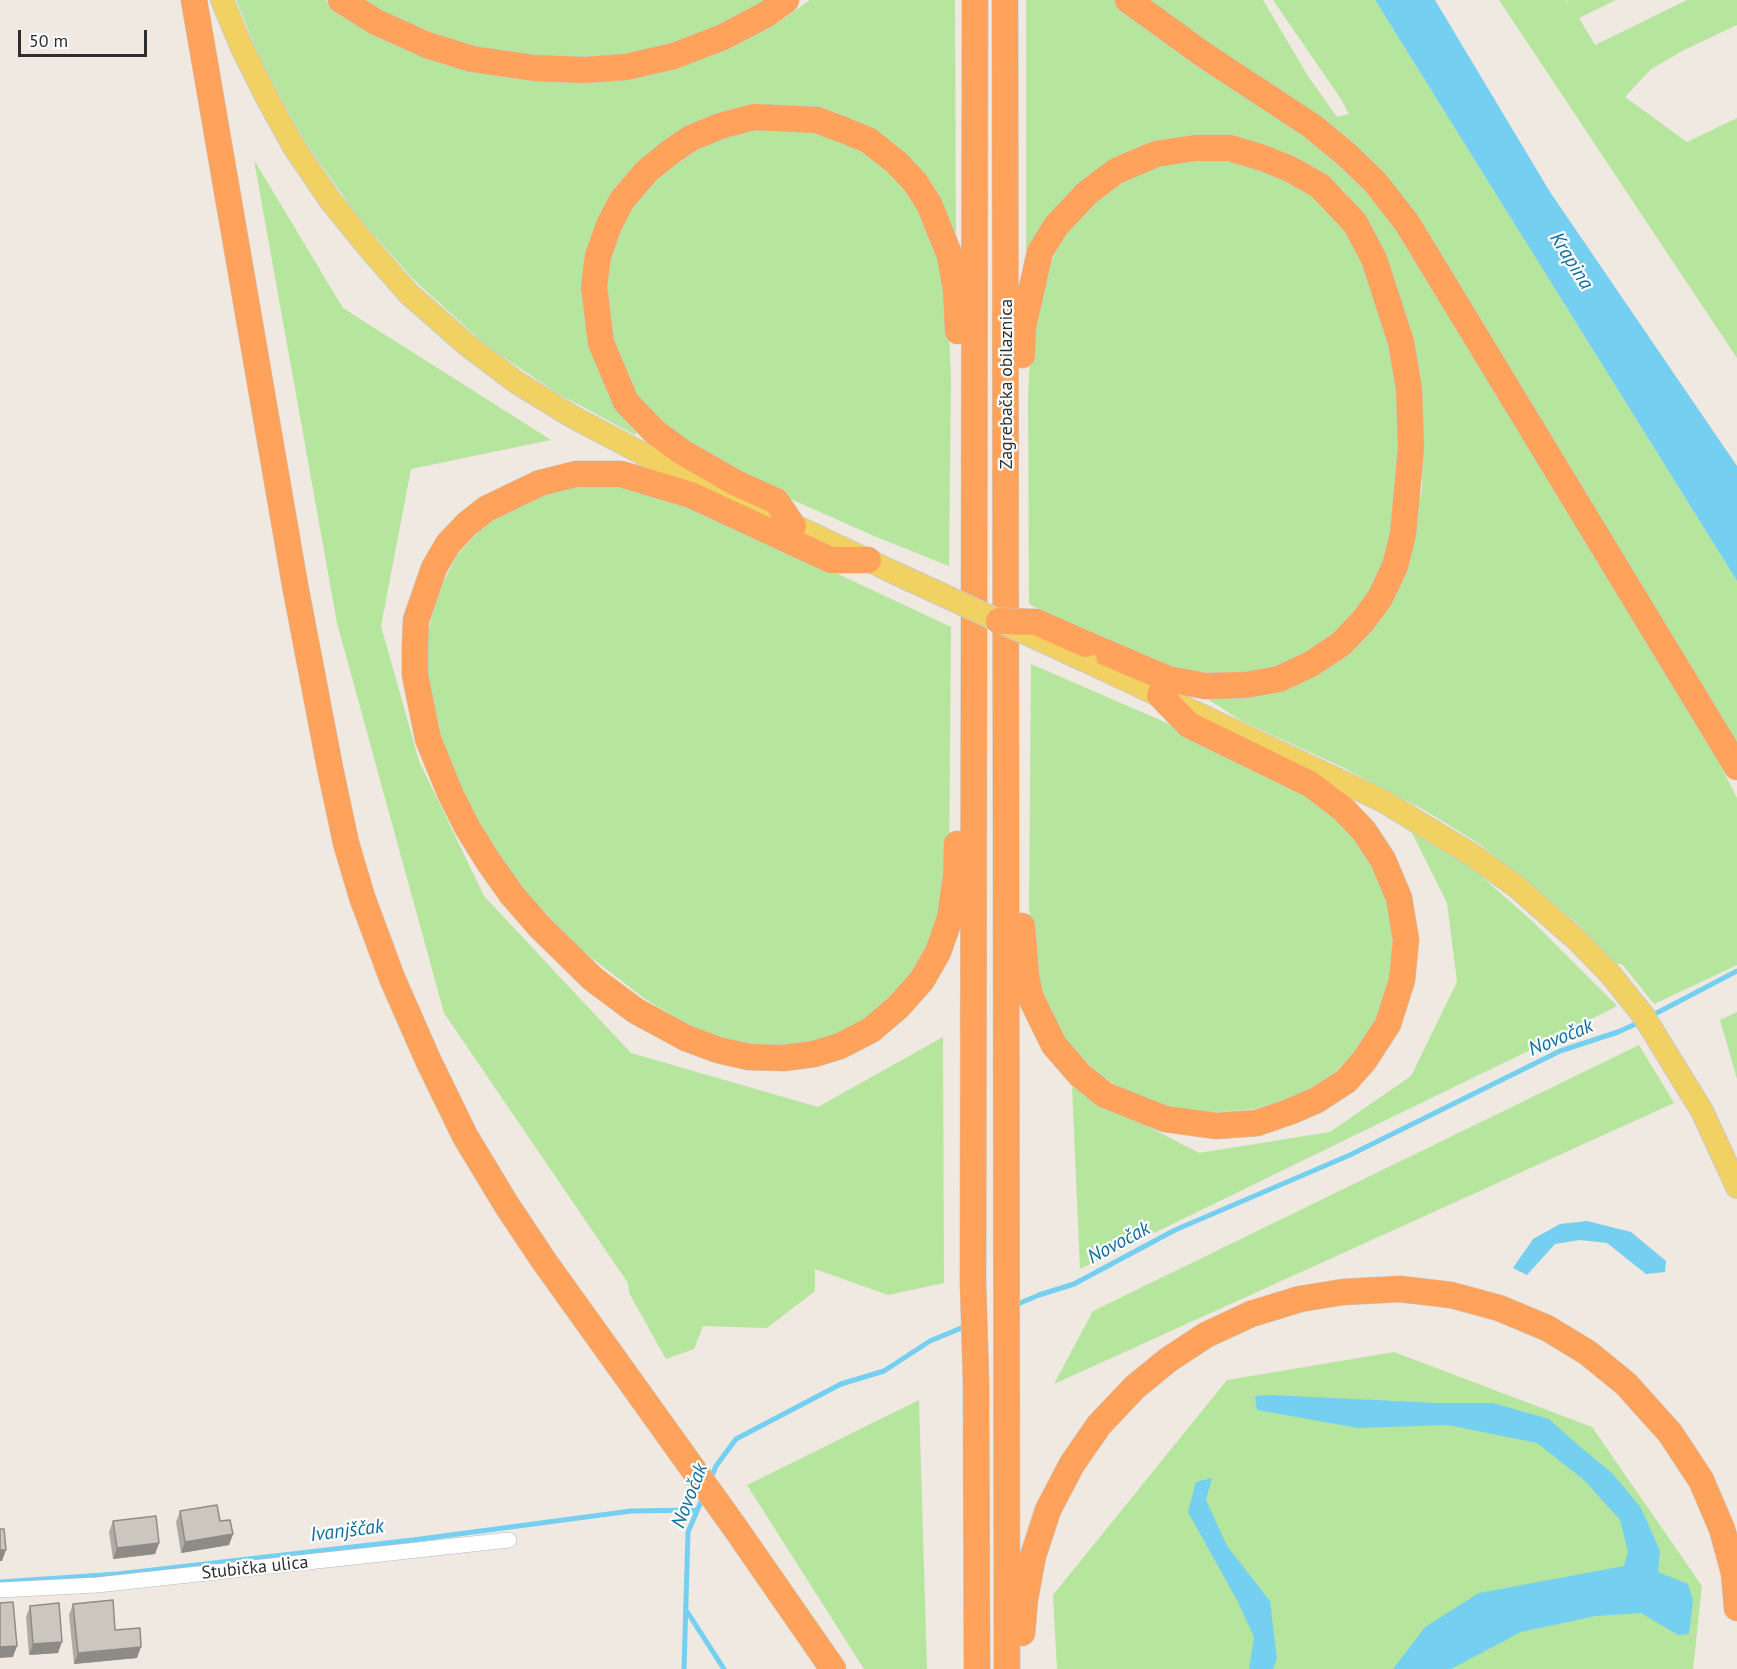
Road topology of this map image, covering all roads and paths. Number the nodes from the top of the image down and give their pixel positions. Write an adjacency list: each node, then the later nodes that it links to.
1 (194, 0): 22 (highway)
2 (222, 0): 10 (main road)
3 (341, 0): 4 (highway)
4 (786, 0)
5 (975, 0): 8 (highway, Zagrebačka obilaznica)
6 (1005, 0): 9 (highway, Zagrebačka obilaznica)
7 (1128, 0): 16 (highway)
8 (974, 490): 10 (highway); 14 (highway, Zagrebačka obilaznica)
9 (1007, 508): 13 (highway); 17 (highway, Zagrebačka obilaznica)
10 (793, 526): 11 (main road)
11 (868, 560): 12 (main road, bridge); 14 (highway)
12 (999, 621): 13 (highway, bridge)
13 (1086, 652): 15 (main road)
14 (974, 676): 23 (highway, Zagrebačka obilaznica)
15 (1160, 695): 17 (highway); 18 (main road)
16 (1737, 767)
17 (1007, 768): 24 (highway, Zagrebačka obilaznica)
18 (1737, 1187)
19 (510, 1540): 20 (street, Stubička ulica)
20 (0, 1590)
21 (1737, 1608): 25 (highway)
22 (833, 1669)
23 (976, 1669)
24 (1007, 1669)
25 (1022, 1669)

